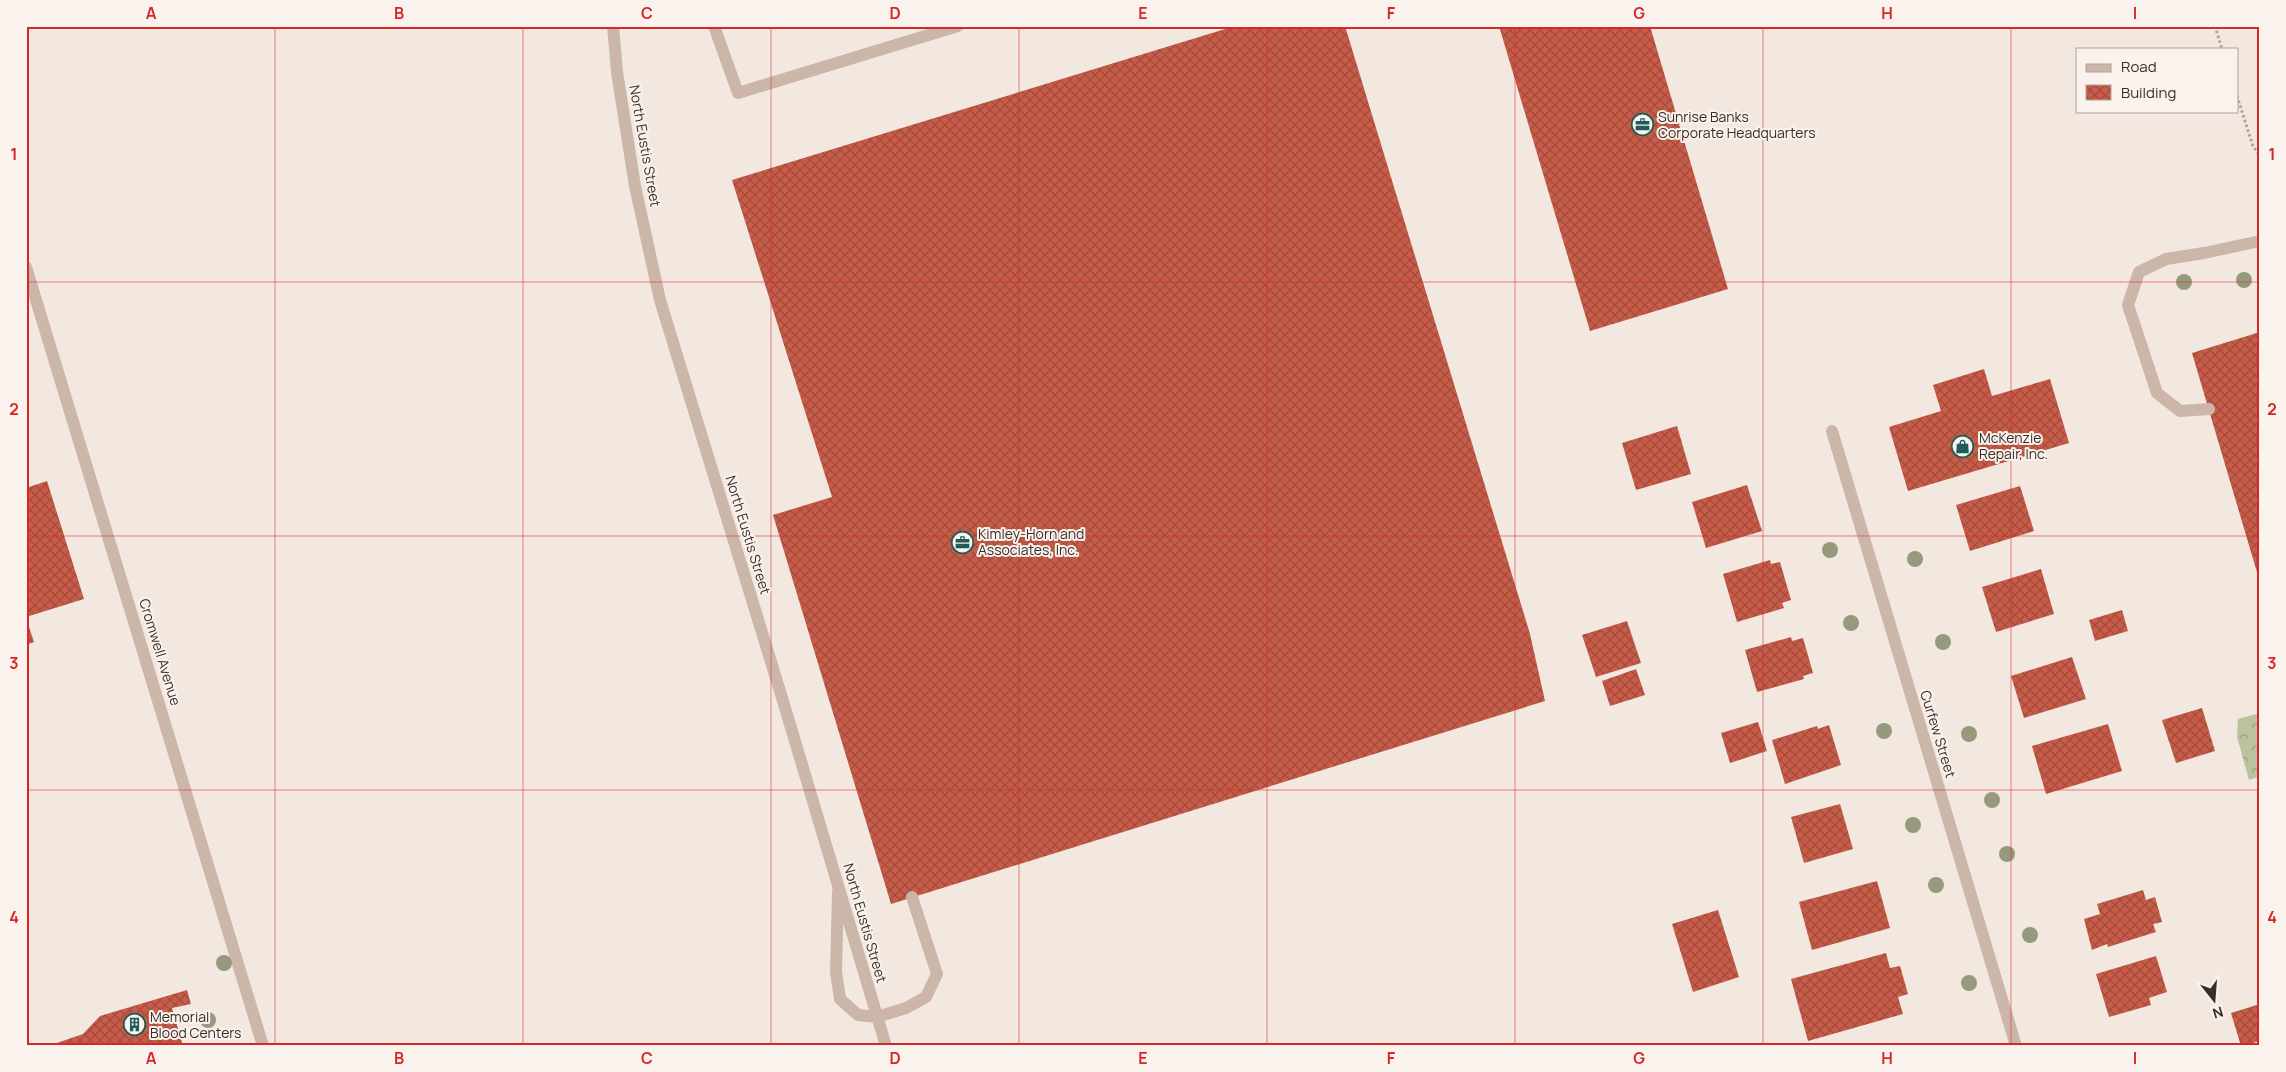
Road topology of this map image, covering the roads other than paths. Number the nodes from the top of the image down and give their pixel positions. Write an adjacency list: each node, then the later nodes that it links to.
1 (613, 26): 8 (street, North Eustis Street)
2 (714, 26): 3 (street)
3 (958, 26)
4 (2260, 241): 6 (street)
5 (26, 268): 11 (street, Cromwell Avenue)
6 (2209, 409)
7 (1832, 431): 13 (street, Curfew Street)
8 (838, 886): 10 (street, North Eustis Street); 10 (street)
9 (912, 897): 10 (street)
10 (877, 1017): 12 (street, North Eustis Street)
11 (263, 1046)
12 (886, 1046)
13 (2016, 1046)

